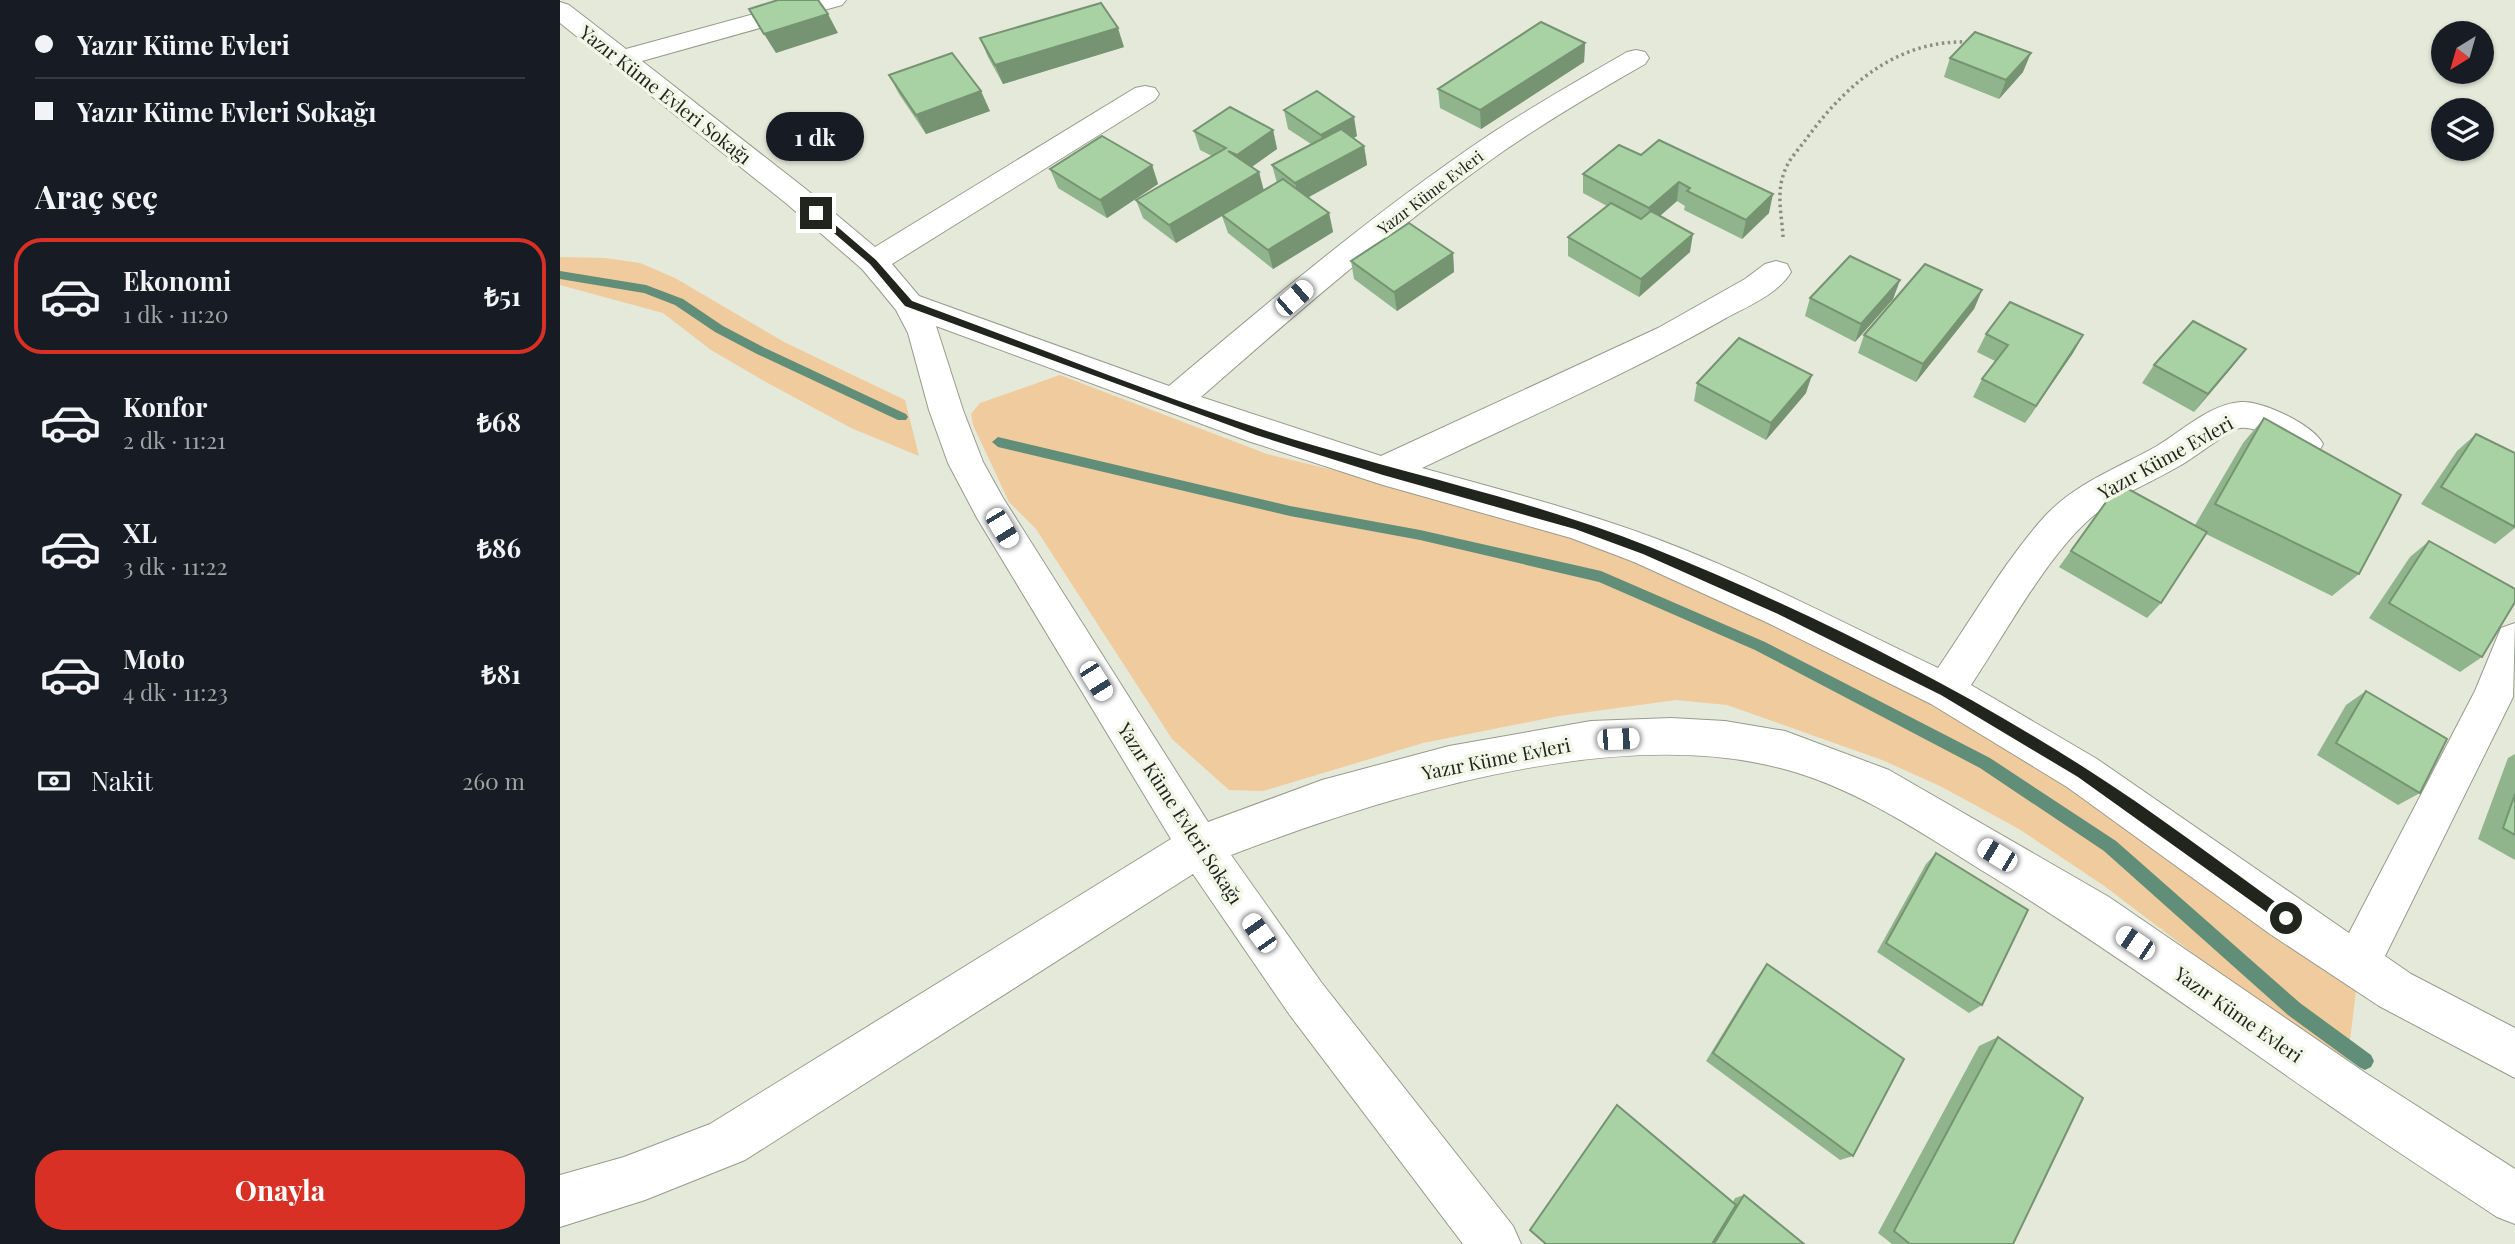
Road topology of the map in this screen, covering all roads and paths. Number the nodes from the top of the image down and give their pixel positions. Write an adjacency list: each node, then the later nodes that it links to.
1 (833, 0): 5 (street)
2 (560, 10): 5 (street, Yazır Küme Evleri Sokağı)
3 (1979, 44): 8 (path)
4 (1636, 58): 10 (street, Yazır Küme Evleri)
5 (621, 59): 7 (street, Yazır Küme Evleri Sokağı)
6 (1146, 94): 7 (street)
7 (873, 262): 9 (street, Yazır Küme Evleri Sokağı)
8 (1776, 272): 12 (street)
9 (908, 304): 10 (street); 15 (street, Yazır Küme Evleri Sokağı)
10 (1175, 400): 12 (street)
11 (2306, 444): 14 (street, Yazır Küme Evleri)
12 (1383, 471): 14 (street)
13 (2515, 640): 16 (street)
14 (1945, 691): 16 (street)
15 (1199, 846): 18 (street, Yazır Küme Evleri); 19 (street, Yazır Küme Evleri); 20 (street, Yazır Küme Evleri Sokağı)
16 (2357, 964): 17 (street)
17 (2515, 1054)
18 (2515, 1199)
19 (560, 1200)
20 (1496, 1244)

